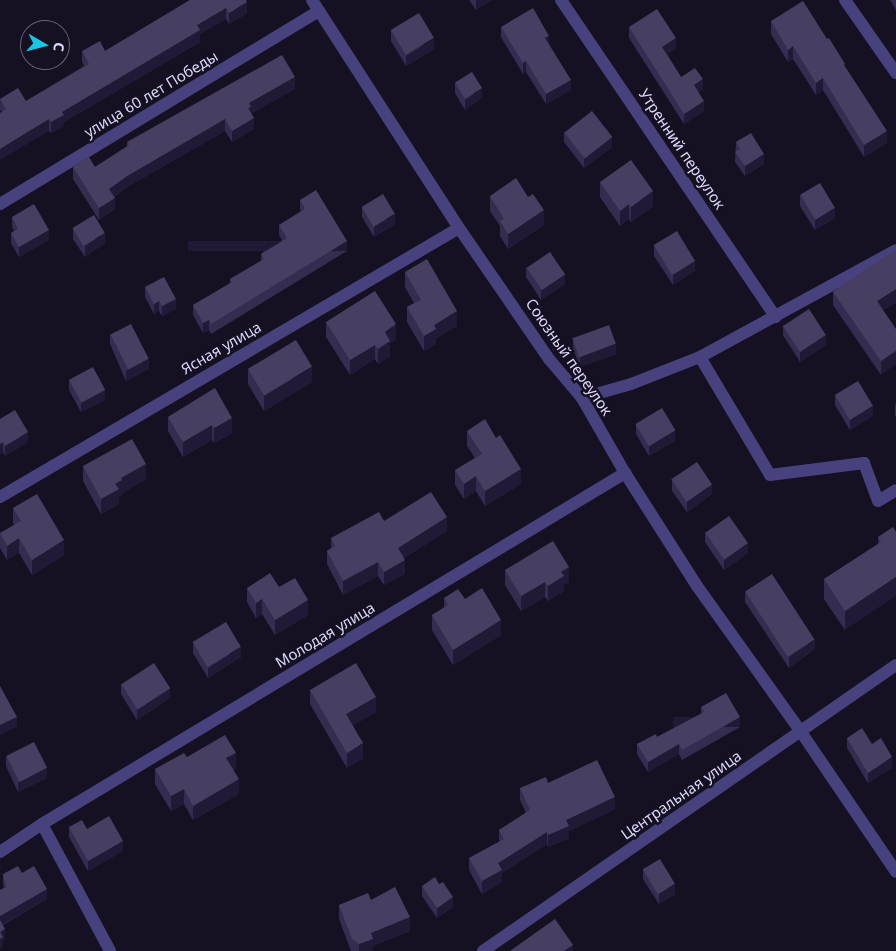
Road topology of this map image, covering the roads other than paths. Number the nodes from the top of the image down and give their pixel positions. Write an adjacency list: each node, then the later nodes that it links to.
1 (312, 0): 4 (street, Союзный переулок)
2 (561, 0): 9 (street, Утренний переулок)
3 (845, 0): 5 (street)
4 (319, 11): 6 (street, улица 60 лет Победы); 7 (street, Союзный переулок)
5 (896, 73)
6 (0, 204)
7 (459, 228): 11 (street, Союзный переулок); 14 (street, Ясная улица)
8 (896, 250): 9 (street)
9 (776, 316): 10 (street)
10 (700, 357): 11 (street); 13 (street)
11 (582, 398): 12 (street, Союзный переулок)
12 (626, 473): 16 (street, Союзный переулок); 17 (street, Молодая улица)
13 (896, 490)
14 (0, 497)
15 (896, 665): 16 (street, Центральная улица)
16 (801, 732): 19 (street, Союзный переулок); 21 (street, Центральная улица)
17 (42, 824): 18 (street, Молодая улица); 20 (street)
18 (1, 848)
19 (896, 872)
20 (110, 951)
21 (483, 951)

